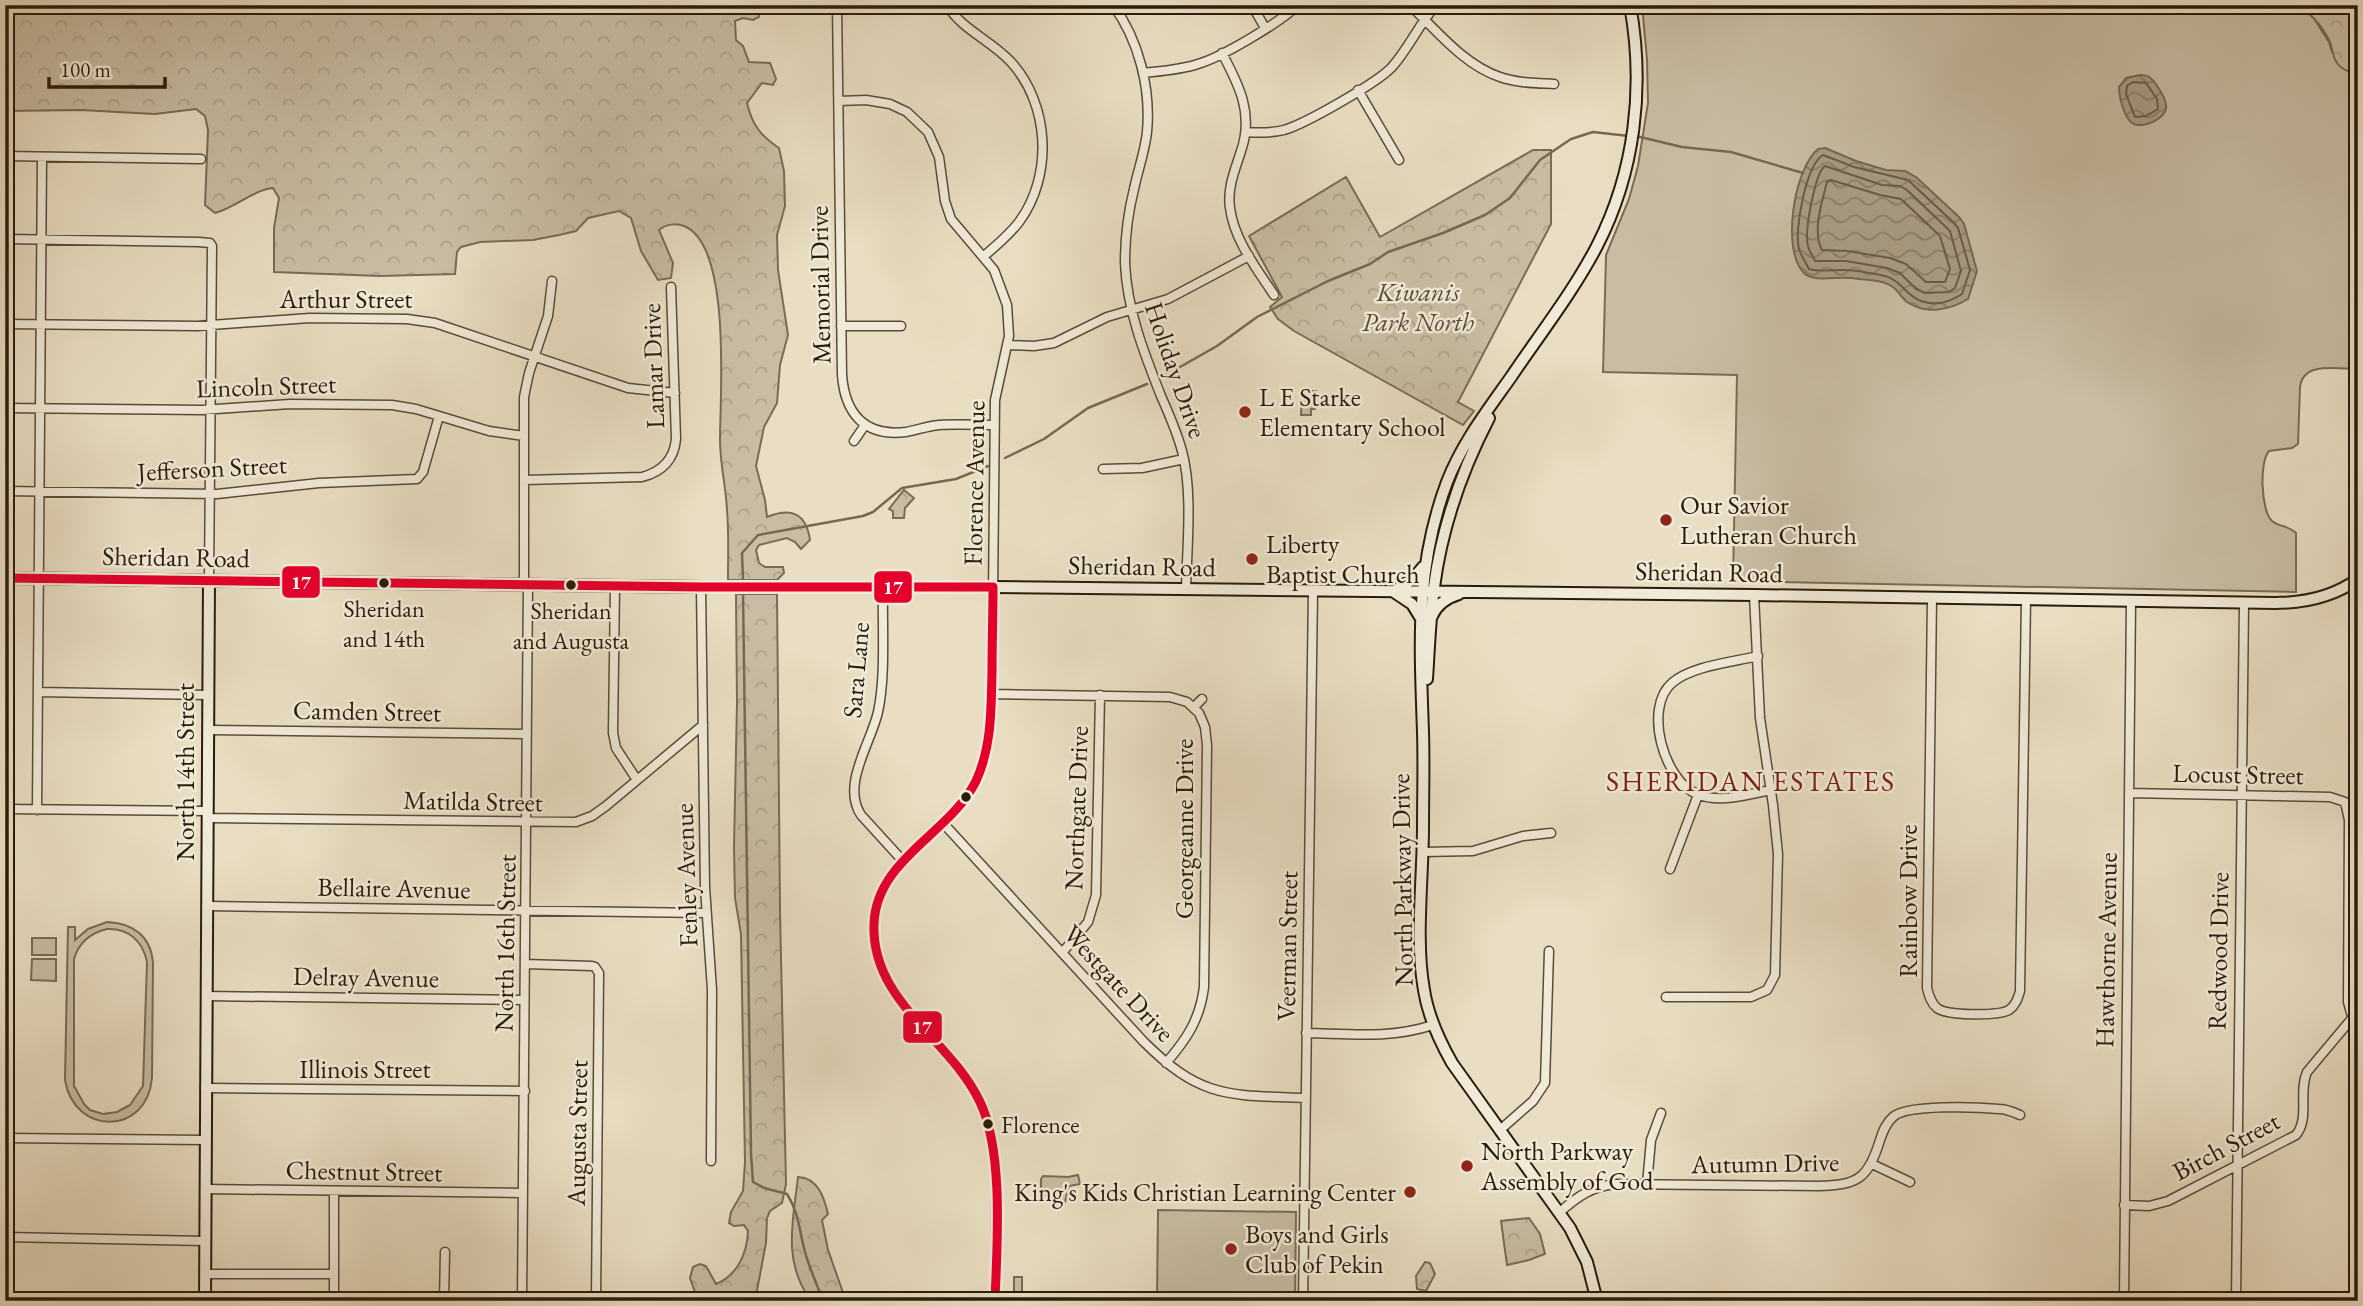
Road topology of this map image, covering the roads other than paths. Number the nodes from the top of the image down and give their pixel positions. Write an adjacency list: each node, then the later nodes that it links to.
1 (838, 5): 15 (street, Memorial Drive)
2 (947, 5): 23 (street)
3 (1114, 5): 12 (street, Holiday Drive)
4 (1252, 5): 10 (street)
5 (1298, 5): 10 (street)
6 (1410, 5): 9 (street)
7 (1436, 5): 9 (street)
8 (1630, 5): 36 (main road, North Parkway Drive)
9 (1424, 18): 13 (street); 14 (street)
10 (1265, 28): 11 (street)
11 (1223, 53): 12 (street); 16 (street)
12 (1143, 73): 28 (street, Holiday Drive)
13 (1554, 84)
14 (1358, 90): 16 (street); 20 (street)
15 (839, 100): 23 (street, Florence Avenue); 32 (street, Memorial Drive)
16 (1246, 132): 24 (street)
17 (5, 156): 18 (street)
18 (42, 157): 19 (street); 22 (street)
19 (201, 159)
20 (1399, 160)
21 (5, 239): 22 (street)
22 (41, 240): 30 (street); 31 (street, North 14th Street)
23 (984, 256): 34 (street, Florence Avenue)
24 (1249, 256): 27 (street); 28 (street)
25 (552, 281): 35 (street, North 16th Street)
26 (671, 287): 37 (street, Lamar Drive)
27 (1274, 295)
28 (1131, 310): 34 (street); 46 (street, Holiday Drive)
29 (5, 324): 30 (street, Arthur Street)
30 (41, 324): 31 (street, Arthur Street); 39 (street)
31 (212, 326): 35 (street, Arthur Street); 40 (street, North 14th Street)
32 (841, 326): 33 (street); 42 (street, Memorial Drive)
33 (901, 326)
34 (1007, 345): 43 (street, Florence Avenue)
35 (535, 356): 37 (street, Arthur Street); 44 (street, North 16th Street)
36 (1512, 376): 52 (main road, North Parkway Drive); 53 (main road, North Parkway Drive)
37 (675, 393): 48 (street, Lamar Drive)
38 (5, 408): 39 (street, Lincoln Street)
39 (40, 408): 40 (street, Lincoln Street); 50 (street)
40 (211, 410): 41 (street, Lincoln Street); 51 (street, North 14th Street)
41 (439, 416): 44 (street, Lincoln Street); 51 (street, Jefferson Street)
42 (865, 425): 43 (street); 45 (street)
43 (994, 425): 62 (street, Florence Avenue)
44 (524, 436): 48 (street, North 16th Street)
45 (853, 441)
46 (1184, 459): 47 (street); 63 (street, Holiday Drive)
47 (1103, 470)
48 (524, 480): 58 (street, North 16th Street)
49 (5, 491): 50 (street, Jefferson Street)
50 (39, 492): 51 (street, Jefferson Street); 55 (street)
51 (211, 494): 57 (street, North 14th Street)
52 (1426, 561): 65 (main road); 66 (main road, North Parkway Drive)
53 (1438, 564): 66 (main road, North Parkway Drive); 67 (main road)
54 (5, 578): 55 (main road, Sheridan Road)
55 (38, 578): 57 (main road, Sheridan Road); 75 (street)
56 (2358, 579): 72 (main road, Sheridan Road)
57 (209, 580): 58 (main road, Sheridan Road); 77 (main road, North 14th Street)
58 (526, 585): 59 (main road, Sheridan Road); 83 (street, North 16th Street)
59 (615, 586): 60 (main road, Sheridan Road); 84 (street)
60 (701, 587): 61 (main road, Sheridan Road); 81 (street, Fenley Avenue)
61 (883, 587): 62 (main road, Sheridan Road); 97 (street, Sara Lane)
62 (993, 587): 63 (main road, Sheridan Road); 76 (street, Florence Avenue)
63 (1186, 589): 64 (main road, Sheridan Road)
64 (1313, 591): 65 (main road, Sheridan Road); 110 (street, Veerman Street)
65 (1392, 591): 66 (main road, Sheridan Road); 73 (main road)
66 (1427, 591): 67 (main road, Sheridan Road); 73 (main road, North Parkway Drive)
67 (1465, 592): 68 (main road, Sheridan Road); 73 (main road)
68 (1754, 595): 69 (main road, Sheridan Road); 74 (street)
69 (1932, 597): 70 (main road, Sheridan Road); 70 (street, Rainbow Drive)
70 (2026, 599): 71 (main road, Sheridan Road)
71 (2131, 600): 72 (main road, Sheridan Road); 86 (street, Hawthorne Avenue)
72 (2244, 603): 88 (street, Redwood Drive)
73 (1426, 618): 96 (main road, North Parkway Drive)
74 (1758, 656): 85 (street); 87 (street)
75 (38, 692): 77 (street); 90 (street)
76 (992, 694): 78 (street, Georgeanne Drive); 93 (street, Florence Avenue)
77 (208, 695): 82 (main road, North 14th Street)
78 (1100, 695): 80 (street, Georgeanne Drive); 103 (street, Northgate Drive)
79 (1202, 699): 80 (street)
80 (1194, 708): 111 (street, Georgeanne Drive)
81 (703, 725): 84 (street, Matilda Street); 101 (street, Fenley Avenue)
82 (208, 730): 83 (street, Camden Street); 91 (main road, North 14th Street)
83 (527, 734): 92 (street, North 16th Street)
84 (637, 780): 92 (street, Matilda Street)
85 (1771, 790): 87 (street); 106 (street)
86 (2129, 793): 88 (street, Locust Street); 128 (street, Hawthorne Avenue)
87 (1698, 795): 98 (street)
88 (2242, 796): 95 (street, Locust Street); 122 (street, Redwood Drive)
89 (5, 809): 90 (street, Matilda Street)
90 (37, 810): 91 (street, Matilda Street)
91 (207, 815): 92 (street, Matilda Street); 99 (main road, North 14th Street)
92 (527, 823): 100 (street, North 16th Street)
93 (943, 823): 97 (street, Florence Avenue); 103 (street, Westgate Drive)
94 (1551, 833): 96 (street)
95 (2353, 839): 108 (street)
96 (1423, 852): 109 (main road, North Parkway Drive)
97 (902, 860): 140 (street, Florence Avenue)
98 (1670, 869)
99 (208, 906): 100 (street, Bellaire Avenue); 105 (main road, North 14th Street)
100 (526, 911): 101 (street, Bellaire Avenue); 104 (street, North 16th Street)
101 (705, 913): 120 (street, Fenley Avenue)
102 (1549, 951): 117 (street)
103 (1062, 953): 111 (street, Westgate Drive)
104 (525, 964): 107 (street, North 16th Street); 139 (street, Augusta Street)
105 (206, 996): 107 (street, Delray Avenue); 112 (main road, North 14th Street)
106 (1666, 997)
107 (524, 1000): 113 (street, North 16th Street)
108 (2356, 1017): 122 (street, Birch Street)
109 (1433, 1025): 110 (street); 117 (main road, North Parkway Drive)
110 (1306, 1033): 114 (street, Veerman Street)
111 (1166, 1063): 114 (street, Westgate Drive)
112 (205, 1088): 113 (street, Illinois Street); 119 (main road, North 14th Street)
113 (524, 1091): 127 (street, North 16th Street)
114 (1305, 1098): 141 (street, Veerman Street)
115 (1661, 1113): 124 (street)
116 (2020, 1115): 121 (street, Autumn Drive)
117 (1500, 1130): 129 (main road, North Parkway Drive)
118 (5, 1138): 119 (street)
119 (205, 1140): 125 (main road, North 14th Street)
120 (711, 1161)
121 (1872, 1164): 123 (street); 124 (street, Autumn Drive)
122 (2236, 1167): 128 (street, Birch Street); 144 (street, Redwood Drive)
123 (1910, 1182)
124 (1647, 1184): 129 (street, Autumn Drive)
125 (205, 1189): 126 (street, Chestnut Street); 131 (main road, North 14th Street)
126 (334, 1192): 127 (street, Chestnut Street); 134 (street)
127 (523, 1193): 138 (street, North 16th Street)
128 (2124, 1205): 143 (street, Hawthorne Avenue)
129 (1560, 1212): 142 (main road, North Parkway Drive)
130 (5, 1237): 131 (street)
131 (205, 1241): 133 (main road, North 14th Street)
132 (444, 1252): 137 (street)
133 (205, 1274): 134 (street); 135 (main road, North 14th Street)
134 (334, 1274): 136 (street)
135 (205, 1301)
136 (334, 1301)
137 (444, 1301)
138 (522, 1301)
139 (596, 1301)
140 (995, 1301)
141 (1303, 1301)
142 (1597, 1301)
143 (2123, 1301)
144 (2235, 1301)

